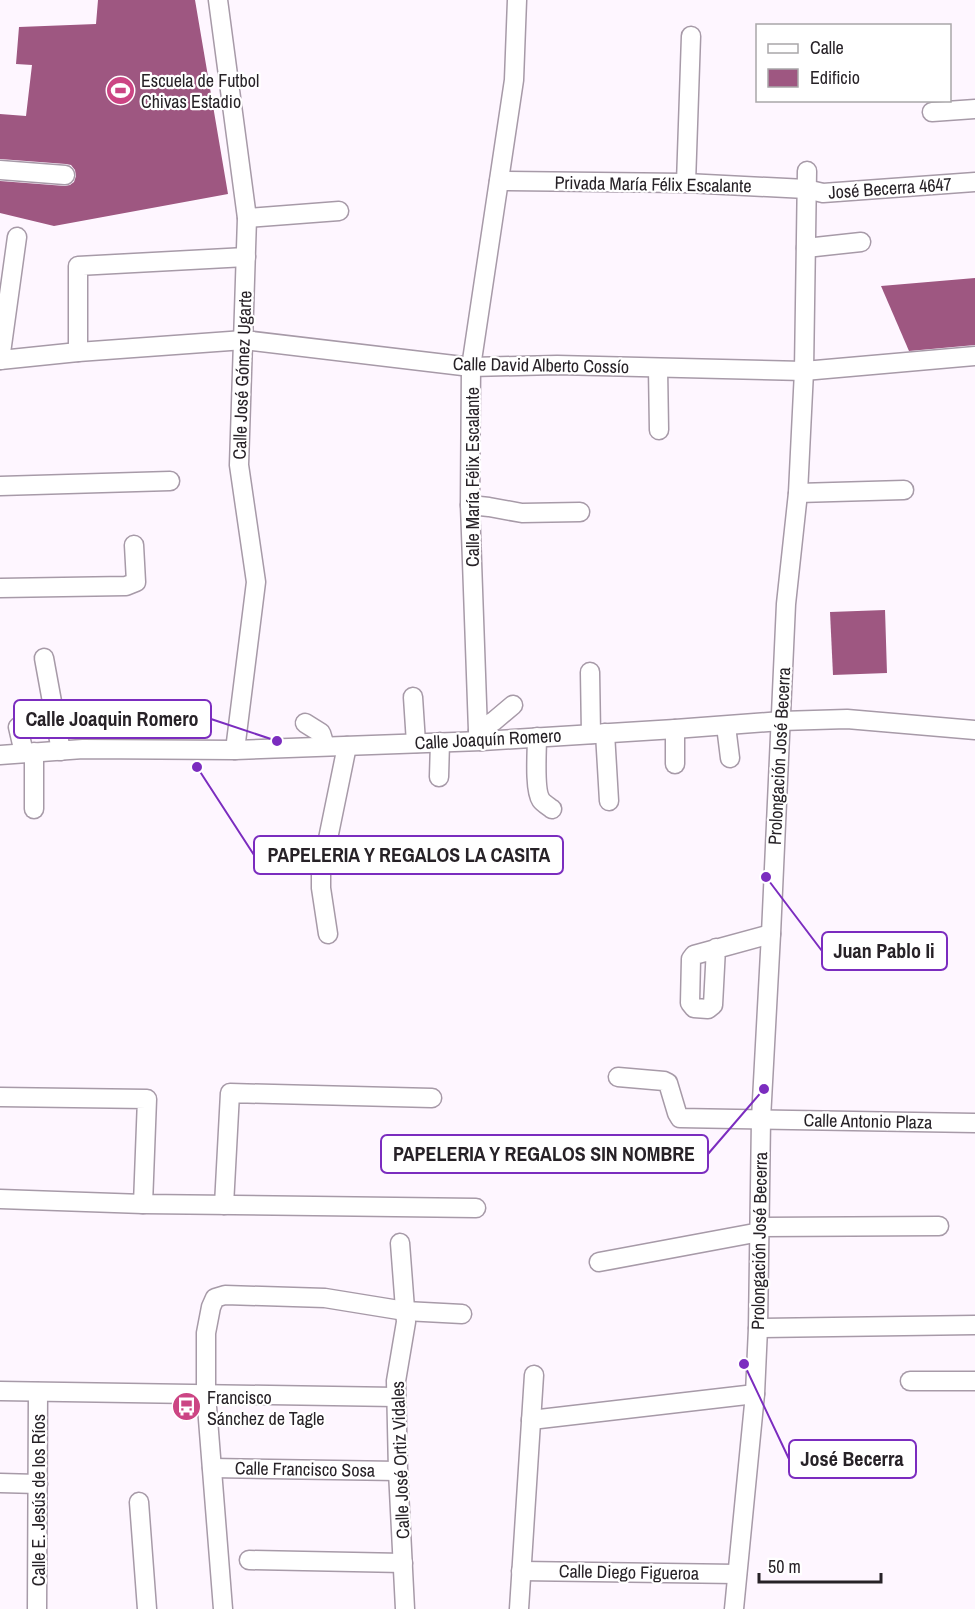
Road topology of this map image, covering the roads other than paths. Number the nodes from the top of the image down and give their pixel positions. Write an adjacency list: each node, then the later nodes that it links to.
1 (218, 0): 13 (street, Calle José Gómez Ugarte)
2 (517, 0): 9 (street, Calle María Félix Escalante)
3 (691, 36): 11 (street)
4 (975, 109): 5 (street)
5 (932, 112)
6 (0, 170): 7 (street)
7 (65, 175)
8 (807, 180): 10 (street, José Becerra 4647); 11 (street, Privada María Félix Escalante); 16 (street, Prolongación José Becerra)
9 (499, 181): 11 (street, Privada María Félix Escalante); 22 (street, Calle María Félix Escalante)
10 (975, 182)
11 (686, 183)
12 (339, 211): 13 (street)
13 (247, 219): 17 (street, Calle José Gómez Ugarte)
14 (17, 237): 21 (street)
15 (861, 242): 16 (street)
16 (806, 248): 24 (street, Prolongación José Becerra)
17 (246, 258): 18 (street, Calle José Gómez Ugarte); 19 (street)
18 (244, 340): 19 (street, Calle David Alberto Cossío); 22 (street, Calle David Alberto Cossío); 51 (street, Calle José Gómez Ugarte)
19 (78, 352): 21 (street, Calle David Alberto Cossío)
20 (975, 357): 24 (street, Calle David Alberto Cossío)
21 (0, 360)
22 (471, 367): 23 (street, Calle David Alberto Cossío); 30 (street, Calle María Félix Escalante)
23 (658, 368): 24 (street, Calle David Alberto Cossío); 25 (street)
24 (804, 371): 29 (street, Prolongación José Becerra)
25 (659, 430)
26 (170, 481): 27 (street)
27 (0, 486)
28 (904, 490): 29 (street)
29 (798, 493): 38 (street, Prolongación José Becerra)
30 (470, 505): 31 (street); 45 (street, Calle María Félix Escalante)
31 (580, 512)
32 (134, 545): 33 (street)
33 (0, 588)
34 (44, 658): 52 (street)
35 (590, 672): 44 (street)
36 (413, 698): 48 (street)
37 (513, 705): 45 (street)
38 (781, 721): 40 (street, Calle Joaquín Romero); 43 (street, Calle Joaquín Romero); 62 (street, Prolongación José Becerra)
39 (305, 723): 49 (street)
40 (726, 726): 42 (street, Calle Joaquín Romero); 55 (street)
41 (18, 727): 53 (street)
42 (675, 729): 44 (street, Calle Joaquín Romero); 56 (street)
43 (975, 730)
44 (598, 734): 46 (street, Calle Joaquín Romero); 58 (street)
45 (480, 736): 46 (street, Calle Joaquín Romero); 47 (street, Calle Joaquín Romero)
46 (537, 737): 60 (street)
47 (440, 742): 48 (street, Calle Joaquín Romero); 57 (street)
48 (416, 743): 50 (street, Calle Joaquín Romero)
49 (325, 746): 50 (street, Calle Joaquín Romero); 51 (street, Calle Joaquín Romero)
50 (347, 746): 61 (street)
51 (235, 750): 52 (street, Calle Joaquín Romero)
52 (61, 751): 53 (street, Calle Joaquín Romero)
53 (29, 753): 54 (street, Calle Joaquín Romero); 59 (street)
54 (0, 755)
55 (730, 758)
56 (675, 764)
57 (440, 777)
58 (609, 801)
59 (34, 809)
60 (552, 809)
61 (328, 934)
62 (771, 934): 63 (street); 67 (street, Prolongación José Becerra)
63 (716, 948)
64 (618, 1077): 67 (street, Calle Antonio Plaza)
65 (0, 1097): 70 (street)
66 (432, 1098): 71 (street)
67 (761, 1119): 68 (street, Calle Antonio Plaza); 74 (street, Prolongación José Becerra)
68 (975, 1123)
69 (0, 1199): 70 (street)
70 (143, 1204): 71 (street)
71 (224, 1205): 72 (street)
72 (476, 1208)
73 (939, 1226): 74 (street)
74 (760, 1230): 76 (street); 80 (street, Prolongación José Becerra)
75 (400, 1243): 77 (street, Calle José Ortiz Vidales)
76 (598, 1262)
77 (405, 1311): 78 (street); 86 (street); 88 (street, Calle José Ortiz Vidales)
78 (462, 1314)
79 (975, 1325): 80 (street)
80 (758, 1328): 87 (street, Prolongación José Becerra)
81 (534, 1375): 89 (street)
82 (910, 1381): 83 (street)
83 (975, 1382)
84 (0, 1391): 85 (street)
85 (38, 1392): 86 (street); 93 (street, Calle E. Jesús de los Ríos)
86 (206, 1394): 88 (street); 90 (street)
87 (755, 1394): 89 (street); 98 (street, Prolongación José Becerra)
88 (396, 1398): 91 (street, Calle José Ortiz Vidales)
89 (531, 1420): 97 (street)
90 (212, 1468): 91 (street, Calle Francisco Sosa); 101 (street)
91 (398, 1471): 96 (street, Calle José Ortiz Vidales)
92 (0, 1483): 93 (street)
93 (38, 1484): 99 (street, Calle E. Jesús de los Ríos)
94 (139, 1502): 100 (street)
95 (249, 1560): 96 (street)
96 (403, 1563): 102 (street, Calle José Ortiz Vidales)
97 (521, 1571): 98 (street, Calle Diego Figueroa); 103 (street)
98 (737, 1574): 104 (street, Prolongación José Becerra)
99 (37, 1609)
100 (147, 1609)
101 (223, 1609)
102 (405, 1609)
103 (519, 1609)
104 (734, 1609)

